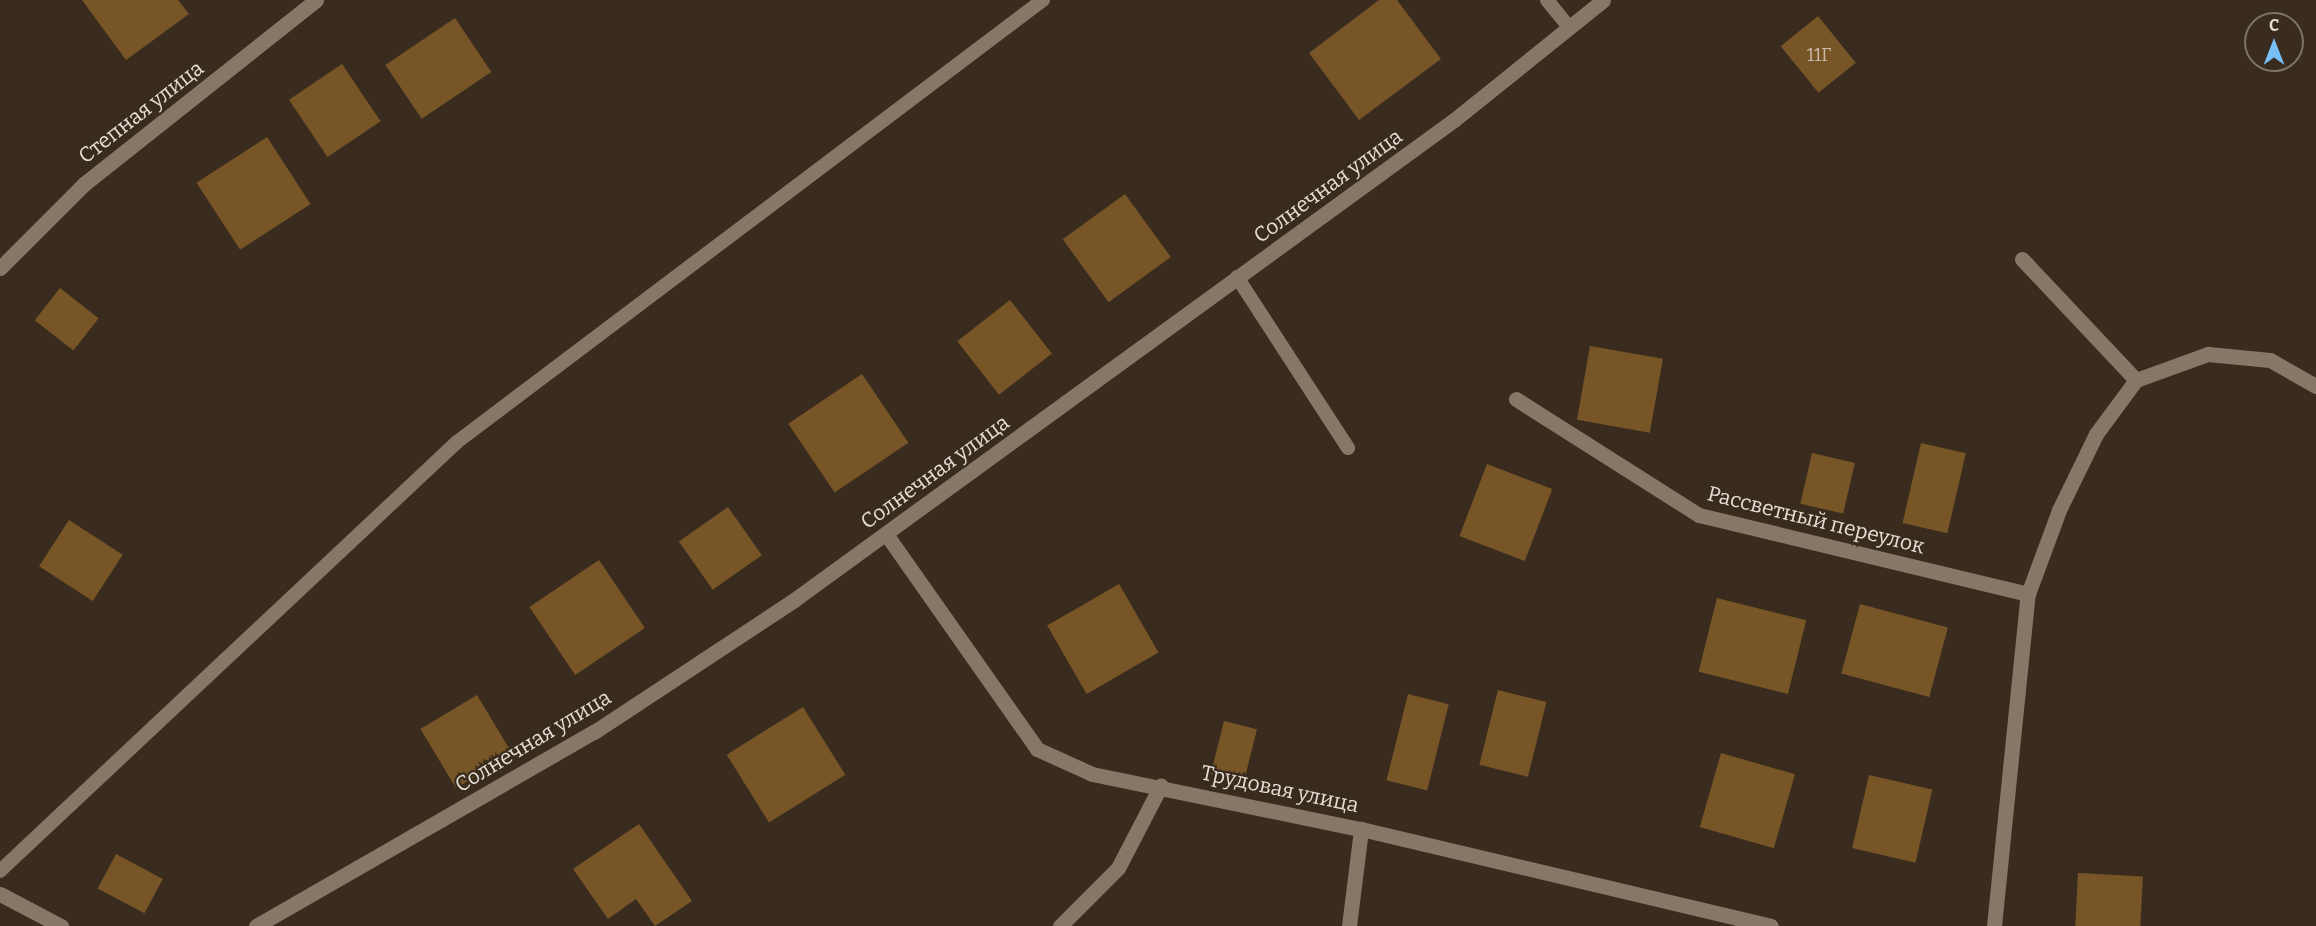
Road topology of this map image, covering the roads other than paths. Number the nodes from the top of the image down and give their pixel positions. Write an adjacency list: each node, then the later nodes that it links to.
1 (316, 0): 7 (street, Степная улица)
2 (1043, 0): 17 (lane)
3 (1547, 0): 5 (lane)
4 (1603, 0): 5 (street, Солнечная улица)
5 (1568, 26): 8 (street, Солнечная улица)
6 (2022, 258): 9 (street)
7 (1, 263)
8 (1237, 277): 12 (lane); 13 (street, Солнечная улица)
9 (2136, 380): 10 (street); 14 (street)
10 (2316, 386)
11 (1516, 399): 14 (street, Рассветный переулок)
12 (1348, 448)
13 (886, 534): 15 (street, Трудовая улица); 21 (street, Солнечная улица)
14 (2028, 594): 25 (street)
15 (1161, 785): 16 (street, Трудовая улица); 22 (street)
16 (1361, 829): 19 (street, Трудовая улица); 23 (street)
17 (0, 871)
18 (0, 894): 20 (street)
19 (1713, 921): 24 (street, Трудовая улица)
20 (61, 926)
21 (256, 926)
22 (1060, 926)
23 (1349, 926)
24 (1771, 926)
25 (1994, 926)

